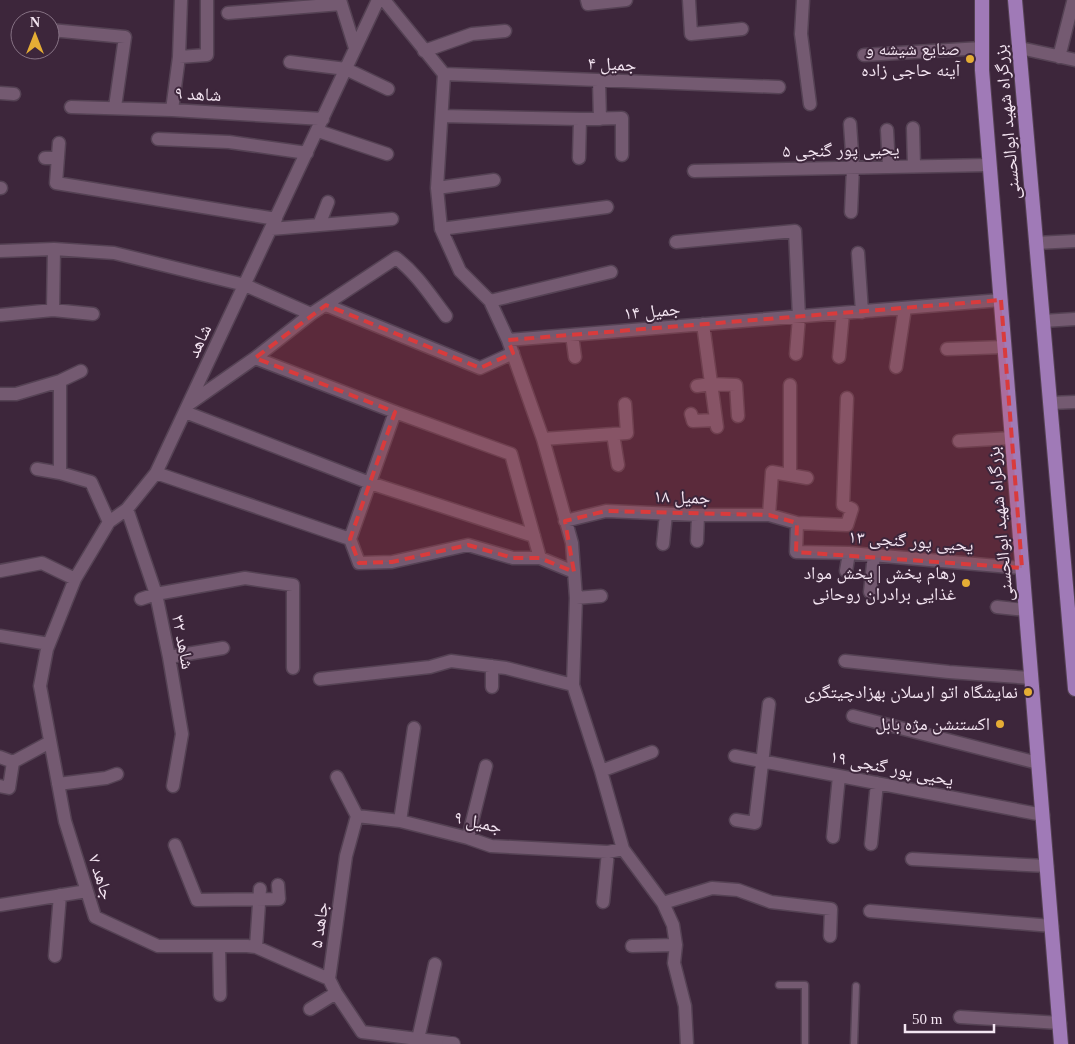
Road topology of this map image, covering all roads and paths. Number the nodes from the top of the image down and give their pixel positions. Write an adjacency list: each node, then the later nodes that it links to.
1 (181, 0): 23 (street)
2 (207, 0): 23 (street)
3 (378, 0): 18 (street, شاهد)
4 (384, 0): 21 (street)
5 (626, 0): 11 (street)
6 (689, 0): 15 (street)
7 (803, 0): 34 (street)
8 (982, 0): 19 (main road, بزرگراه شهید ابوالحسنی)
9 (1015, 0): 20 (main road, بزرگراه شهید ابوالحسنی)
10 (340, 2): 13 (street); 18 (street)
11 (588, 2)
12 (1075, 2): 24 (street)
13 (270, 5): 14 (street)
14 (228, 13)
15 (742, 29)
16 (60, 31): 36 (street)
17 (504, 31): 21 (street)
18 (355, 48): 27 (street, شاهد)
19 (982, 48): 22 (street); 53 (main road, بزرگراه شهید ابوالحسنی)
20 (1020, 48): 24 (street); 69 (main road, بزرگراه شهید ابوالحسنی)
21 (424, 51): 28 (street)
22 (864, 55)
23 (179, 57): 37 (street)
24 (1059, 57): 25 (street)
25 (1075, 60)
26 (290, 62): 27 (street)
27 (346, 69): 31 (street); 42 (street, شاهد)
28 (444, 74): 29 (street, جمیل ۴); 38 (street)
29 (598, 81): 30 (street, جمیل ۴); 40 (street)
30 (779, 87)
31 (388, 89)
32 (0, 93): 33 (street)
33 (14, 94)
34 (810, 104)
35 (71, 107): 36 (street, شاهد ۹)
36 (114, 107): 37 (street, شاهد ۹)
37 (172, 110): 42 (street, شاهد ۹)
38 (442, 116): 39 (street); 59 (street)
39 (580, 119): 40 (street); 52 (street)
40 (600, 119): 49 (street)
41 (850, 124): 56 (street)
42 (320, 125): 47 (street, شاهد); 48 (street, شاهد ۹)
43 (913, 128): 54 (street)
44 (888, 130): 55 (street)
45 (158, 139): 47 (street)
46 (59, 142): 51 (street)
47 (307, 152): 64 (street, شاهد)
48 (387, 154)
49 (622, 155)
50 (45, 158): 51 (street)
51 (58, 158): 64 (street)
52 (579, 158)
53 (990, 164): 54 (street, یحیی پور گنجی ۵); 75 (main road, بزرگراه شهید ابوالحسنی)
54 (914, 166): 55 (street, یحیی پور گنجی ۵)
55 (889, 167): 56 (street, یحیی پور گنجی ۵)
56 (852, 168): 57 (street, یحیی پور گنجی ۵); 62 (street)
57 (694, 171)
58 (494, 180): 59 (street)
59 (437, 188): 66 (street)
60 (328, 202): 65 (street)
61 (607, 207): 66 (street)
62 (851, 212)
63 (392, 219): 65 (street)
64 (274, 224): 65 (street); 74 (street, شاهد)
65 (319, 225)
66 (441, 229): 76 (street)
67 (1075, 241): 69 (street)
68 (676, 242): 86 (street)
69 (1036, 243): 88 (main road, بزرگراه شهید ابوالحسنی)
70 (54, 250): 71 (street); 74 (street); 79 (street)
71 (0, 251)
72 (858, 253): 80 (street)
73 (611, 272): 76 (street)
74 (245, 285): 83 (street); 110 (street, شاهد)
75 (1000, 300): 78 (street, جمیل ۱۴); 92 (main road, بزرگراه شهید ابوالحسنی)
76 (490, 301): 91 (street)
77 (326, 305): 83 (street); 85 (street); 94 (street)
78 (905, 308): 80 (street, جمیل ۱۴); 99 (street)
79 (53, 310): 82 (street); 84 (street)
80 (862, 312): 81 (street, جمیل ۱۴)
81 (843, 313): 86 (street, جمیل ۱۴); 97 (street)
82 (93, 314)
83 (310, 314): 98 (street)
84 (1, 315)
85 (446, 316)
86 (799, 317): 89 (street, جمیل ۱۴); 95 (street)
87 (1075, 319): 88 (street)
88 (1043, 321): 108 (main road, بزرگراه شهید ابوالحسنی)
89 (703, 324): 90 (street, جمیل ۱۴); 102 (street)
90 (572, 335): 91 (street, جمیل ۱۴); 96 (street)
91 (508, 340): 94 (street)
92 (1004, 347): 93 (street); 115 (main road, بزرگراه شهید ابوالحسنی)
93 (947, 349)
94 (513, 353): 116 (street)
95 (796, 354)
96 (575, 357)
97 (839, 357)
98 (255, 358): 110 (street); 111 (street)
99 (896, 367)
100 (82, 372): 101 (street)
101 (60, 381): 105 (street); 120 (street)
102 (711, 384): 104 (street); 112 (street); 113 (street)
103 (790, 385): 122 (street)
104 (697, 386)
105 (0, 394)
106 (847, 398): 131 (street, جمیل ۱۸)
107 (1075, 402): 108 (street)
108 (1050, 403): 155 (main road, بزرگراه شهید ابوالحسنی)
109 (625, 404): 114 (street)
110 (187, 408): 121 (street, شاهد); 124 (street)
111 (395, 412): 124 (street); 132 (street)
112 (691, 414)
113 (738, 416)
114 (613, 434): 116 (street); 118 (street)
115 (1012, 438): 117 (street); 139 (main road, بزرگراه شهید ابوالحسنی)
116 (543, 439): 129 (street)
117 (959, 440)
118 (618, 465)
119 (37, 469): 120 (street)
120 (60, 473): 130 (street)
121 (156, 473): 125 (street, شاهد); 133 (street)
122 (790, 475): 123 (street); 128 (street)
123 (807, 478)
124 (370, 483): 132 (street); 133 (street)
125 (127, 509): 130 (street, شاهد); 145 (street, شاهد ۳۲)
126 (666, 514): 127 (street, جمیل ۱۸); 129 (street, جمیل ۱۸); 135 (street)
127 (698, 515): 128 (street, جمیل ۱۸); 134 (street)
128 (769, 515): 131 (street, جمیل ۱۸)
129 (565, 520): 142 (street)
130 (109, 522): 143 (street, شاهد)
131 (797, 523): 136 (street, یحیی پور گنجی ۱۳)
132 (534, 536): 138 (street)
133 (350, 539): 138 (street)
134 (697, 541)
135 (663, 544)
136 (849, 554): 137 (street, یحیی پور گنجی ۱۳); 140 (street)
137 (874, 556): 139 (street, یحیی پور گنجی ۱۳); 144 (street)
138 (540, 558): 142 (street)
139 (1022, 568): 150 (main road, بزرگراه شهید ابوالحسنی)
140 (846, 570)
141 (0, 571): 143 (street)
142 (574, 572): 147 (street)
143 (75, 579): 152 (street, شاهد)
144 (870, 592)
145 (156, 594): 148 (street); 154 (street, شاهد ۳۲); 158 (street)
146 (601, 596): 147 (street)
147 (576, 598): 161 (street)
148 (141, 599)
149 (997, 607): 150 (street)
150 (1026, 610): 159 (main road, بزرگراه شهید ابوالحسنی)
151 (0, 636): 152 (street)
152 (50, 644): 162 (street, شاهد)
153 (223, 648): 154 (street)
154 (169, 657): 183 (street, شاهد ۳۲)
155 (1074, 657): 164 (main road, بزرگراه شهید ابوالحسنی)
156 (845, 661): 159 (street)
157 (492, 666): 160 (street); 161 (street); 163 (street)
158 (294, 668)
159 (1031, 678): 174 (main road, بزرگراه شهید ابوالحسنی)
160 (320, 679)
161 (573, 685): 176 (street)
162 (40, 686): 168 (street, جاهد ۷)
163 (492, 688)
164 (1075, 688)
165 (769, 704): 172 (street)
166 (853, 716): 174 (street)
167 (414, 728): 187 (street)
168 (50, 742): 173 (street); 181 (street, جاهد ۷)
169 (652, 752): 176 (street)
170 (735, 756): 172 (street, یحیی پور گنجی ۱۹)
171 (0, 758): 173 (street)
172 (763, 761): 178 (street, یحیی پور گنجی ۱۹); 186 (street)
173 (13, 762): 182 (street)
174 (1038, 763): 184 (main road, بزرگراه شهید ابوالحسنی)
175 (486, 766): 189 (street)
176 (601, 771): 192 (street)
177 (117, 774): 181 (street)
178 (839, 776): 180 (street, یحیی پور گنجی ۱۹); 188 (street)
179 (337, 777): 185 (street)
180 (877, 783): 184 (street, یحیی پور گنجی ۱۹); 190 (street)
181 (58, 784): 197 (street, جاهد ۷)
182 (0, 786)
183 (173, 786)
184 (1043, 815): 195 (main road, بزرگراه شهید ابوالحسنی)
185 (357, 816): 187 (street, جمیل ۹); 212 (street, جاهد ۵)
186 (736, 820)
187 (400, 821): 189 (street, جمیل ۹)
188 (832, 837)
189 (468, 838): 193 (street, جمیل ۹)
190 (871, 844)
191 (175, 845): 198 (street)
192 (623, 850): 193 (street, جمیل ۹); 201 (street)
193 (608, 852): 200 (street)
194 (912, 859): 195 (street)
195 (1047, 866): 204 (main road, بزرگراه شهید ابوالحسنی)
196 (278, 885): 198 (street)
197 (87, 891): 199 (street); 207 (street, جاهد ۷)
198 (259, 894): 209 (street)
199 (60, 895): 202 (street); 210 (street)
200 (603, 902)
201 (664, 903): 205 (street); 206 (street)
202 (0, 905)
203 (870, 911): 204 (street)
204 (1052, 926): 219 (main road, بزرگراه شهید ابوالحسنی)
205 (830, 936)
206 (676, 945): 208 (street); 223 (street)
207 (219, 946): 209 (street, جاهد ۷); 216 (street)
208 (632, 946)
209 (256, 947): 212 (street, جاهد ۷)
210 (55, 956)
211 (435, 964): 221 (street)
212 (329, 978): 215 (street)
213 (779, 985): 224 (lane)
214 (856, 986): 225 (lane)
215 (336, 993): 217 (street); 220 (street)
216 (220, 995)
217 (310, 1009)
218 (960, 1017): 219 (street)
219 (1060, 1023): 226 (main road, بزرگراه شهید ابوالحسنی)
220 (362, 1038): 221 (street)
221 (418, 1039): 222 (street)
222 (451, 1044)
223 (687, 1044)
224 (805, 1044)
225 (854, 1044)
226 (1061, 1044)

